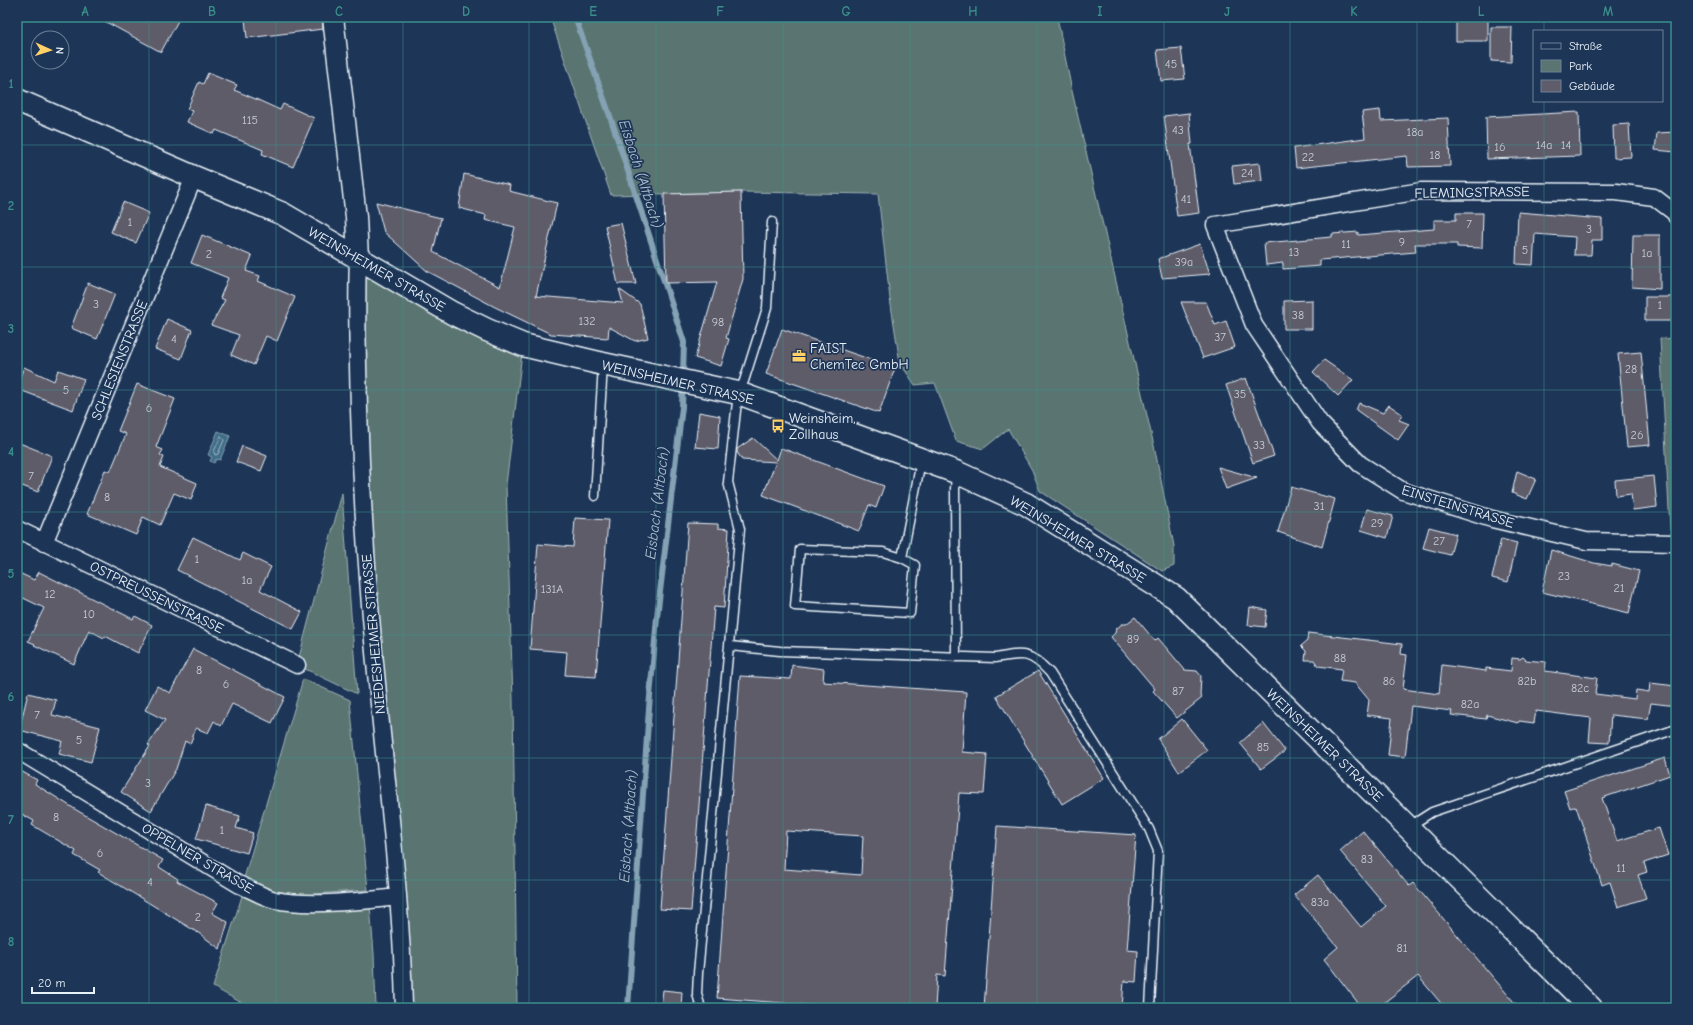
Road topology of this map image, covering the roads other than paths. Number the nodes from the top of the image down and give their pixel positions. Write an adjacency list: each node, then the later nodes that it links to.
1 (333, 17): 7 (street)
2 (17, 100): 3 (main road, WEINSHEIMER STRASSE)
3 (194, 178): 7 (main road, WEINSHEIMER STRASSE); 14 (street, SCHLESIENSTRASSE)
4 (1676, 216): 6 (street, FLEMINGSTRASSE)
5 (772, 222): 9 (lane)
6 (1215, 225): 15 (street, EINSTEINSTRASSE)
7 (358, 259): 8 (main road, WEINSHEIMER STRASSE); 23 (street, NIEDESHEIMER STRASSE)
8 (603, 364): 9 (main road, WEINSHEIMER STRASSE); 12 (lane)
9 (738, 393): 10 (main road, WEINSHEIMER STRASSE); 17 (lane)
10 (921, 460): 11 (main road, WEINSHEIMER STRASSE); 16 (lane)
11 (956, 472): 18 (lane); 22 (main road, WEINSHEIMER STRASSE)
12 (595, 496)
13 (17, 529): 14 (street, OSTPREUSSENSTRASSE)
14 (44, 543): 19 (street, OSTPREUSSENSTRASSE)
15 (1676, 543)
16 (902, 558): 16 (lane)
17 (730, 646): 18 (lane); 25 (lane)
18 (956, 657): 26 (lane)
19 (297, 665)
20 (1676, 729): 22 (lane)
21 (17, 750): 23 (street, OPPELNER STRASSE)
22 (1409, 827): 27 (main road, WEINSHEIMER STRASSE)
23 (398, 897): 24 (street, NIEDESHEIMER STRASSE)
24 (404, 1008)
25 (701, 1008)
26 (1150, 1008)
27 (1591, 1008)

